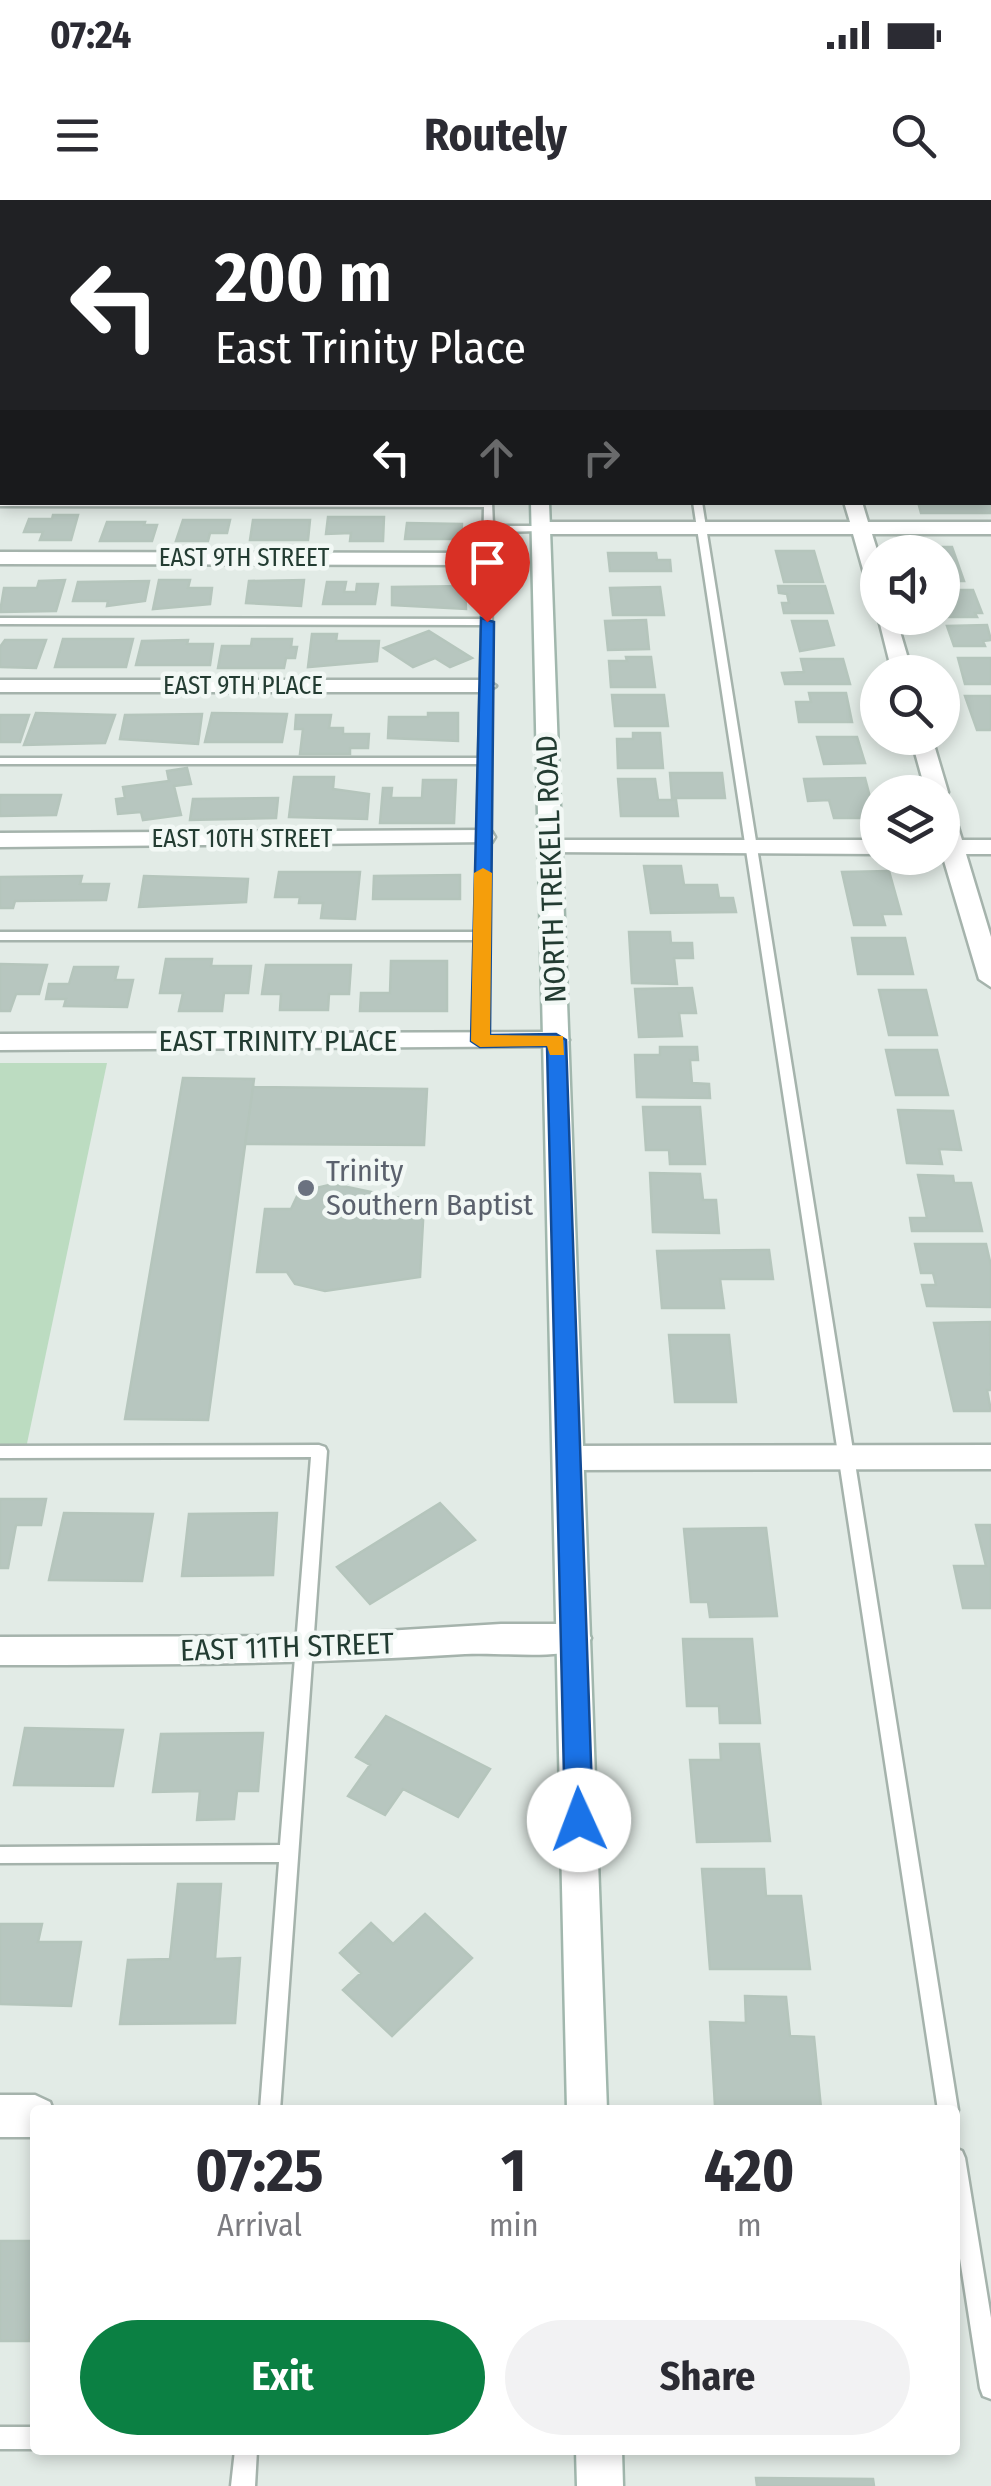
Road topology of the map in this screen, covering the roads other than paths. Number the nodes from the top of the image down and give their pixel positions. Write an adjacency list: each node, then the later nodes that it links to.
1 (489, 505): 5 (lane)
2 (697, 505): 6 (lane)
3 (855, 505): 7 (street)
4 (541, 515): 5 (lane); 6 (street); 22 (street, NORTH TREKELL ROAD)
5 (488, 528): 11 (lane, NORTH TREKELL ROAD)
6 (701, 528): 7 (street); 23 (lane)
7 (860, 528): 8 (street); 9 (street)
8 (991, 528)
9 (862, 535)
10 (0, 558): 11 (street, EAST 9TH STREET)
11 (488, 559): 13 (lane, NORTH TREKELL ROAD)
12 (0, 621): 13 (lane)
13 (487, 622): 15 (lane, NORTH TREKELL ROAD)
14 (0, 686): 15 (street, EAST 9TH PLACE)
15 (486, 686): 17 (lane, NORTH TREKELL ROAD)
16 (0, 761): 17 (lane)
17 (484, 761): 18 (lane, NORTH TREKELL ROAD)
18 (484, 837): 19 (street, EAST 10TH STREET); 27 (lane, NORTH TREKELL ROAD)
19 (0, 840)
20 (960, 846): 21 (street)
21 (991, 846)
22 (550, 847): 23 (street); 29 (street, NORTH TREKELL ROAD)
23 (750, 847): 24 (street); 33 (lane)
24 (860, 847)
25 (957, 875): 28 (street)
26 (0, 936): 27 (lane)
27 (482, 936): 30 (lane, NORTH TREKELL ROAD)
28 (991, 979)
29 (556, 1040): 30 (street, EAST TRINITY PLACE); 35 (street, NORTH TREKELL ROAD)
30 (480, 1041): 31 (street, EAST TRINITY PLACE)
31 (0, 1042)
32 (0, 1452): 37 (lane)
33 (846, 1457): 34 (street); 35 (street); 43 (lane)
34 (991, 1457)
35 (569, 1458): 36 (street, NORTH TREKELL ROAD)
36 (574, 1638): 37 (street, EAST 11TH STREET); 42 (street, NORTH TREKELL ROAD)
37 (304, 1650): 38 (street, EAST 11TH STREET); 39 (lane)
38 (0, 1651)
39 (289, 1853): 40 (lane); 41 (lane)
40 (0, 1855)
41 (270, 2105)
42 (587, 2105)
43 (947, 2105)
44 (0, 2116): 45 (street)
45 (30, 2116)
46 (960, 2190): 47 (lane)
47 (991, 2388)
48 (0, 2438): 49 (lane)
49 (30, 2438)
50 (246, 2455): 52 (lane)
51 (599, 2455): 53 (street)
52 (243, 2486)
53 (600, 2486)

